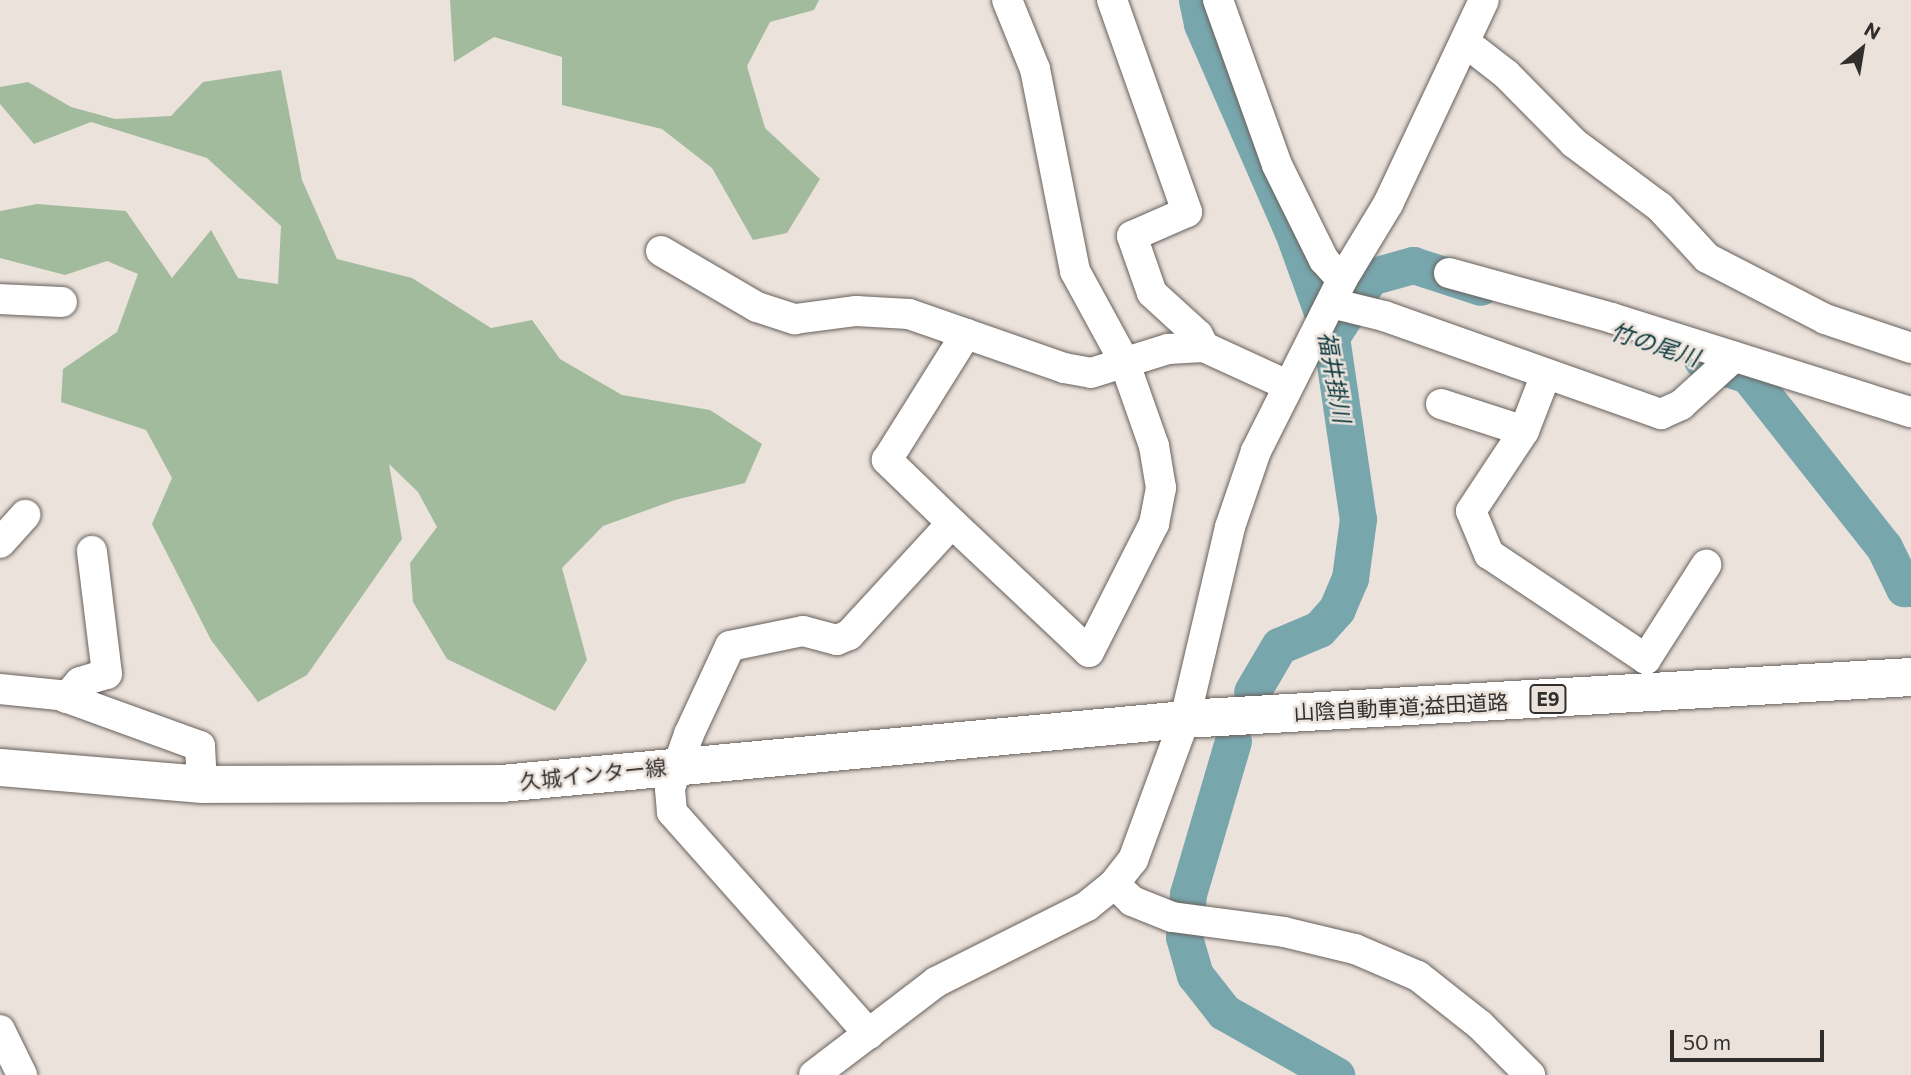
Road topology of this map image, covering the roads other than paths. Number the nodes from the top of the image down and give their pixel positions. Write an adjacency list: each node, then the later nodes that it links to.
1 (1007, 0): 15 (street)
2 (1112, 0): 12 (street)
3 (1218, 0): 8 (street)
4 (1484, 0): 5 (street)
5 (1466, 43): 8 (street); 13 (street)
6 (661, 251): 11 (street)
7 (1449, 273): 14 (street)
8 (1336, 291): 16 (street); 17 (street)
9 (0, 299): 10 (street)
10 (62, 302)
11 (966, 334): 15 (street); 22 (street)
12 (1204, 347): 15 (street); 17 (street)
13 (1911, 348)
14 (1734, 357): 16 (street); 19 (street)
15 (1124, 361): 22 (street)
16 (1546, 374): 20 (street)
17 (1287, 385): 29 (street)
18 (1441, 404): 20 (street)
19 (1911, 412)
20 (1524, 431): 25 (street)
21 (26, 514): 23 (street)
22 (952, 523): 30 (street)
23 (0, 543)
24 (92, 551): 28 (street)
25 (1706, 565)
26 (1911, 677): 29 (highway, 山陰自動車道;益田道路 / E9)
27 (0, 689): 28 (street)
28 (66, 698): 32 (street)
29 (1185, 719): 30 (main road, 久城インター線); 33 (street)
30 (678, 766): 32 (main road, 久城インター線); 35 (street)
31 (0, 767): 32 (main road, 久城インター線)
32 (202, 784)
33 (1114, 884): 35 (street); 38 (street)
34 (0, 1030): 36 (street)
35 (869, 1034): 37 (street)
36 (22, 1075)
37 (814, 1075)
38 (1530, 1075)

